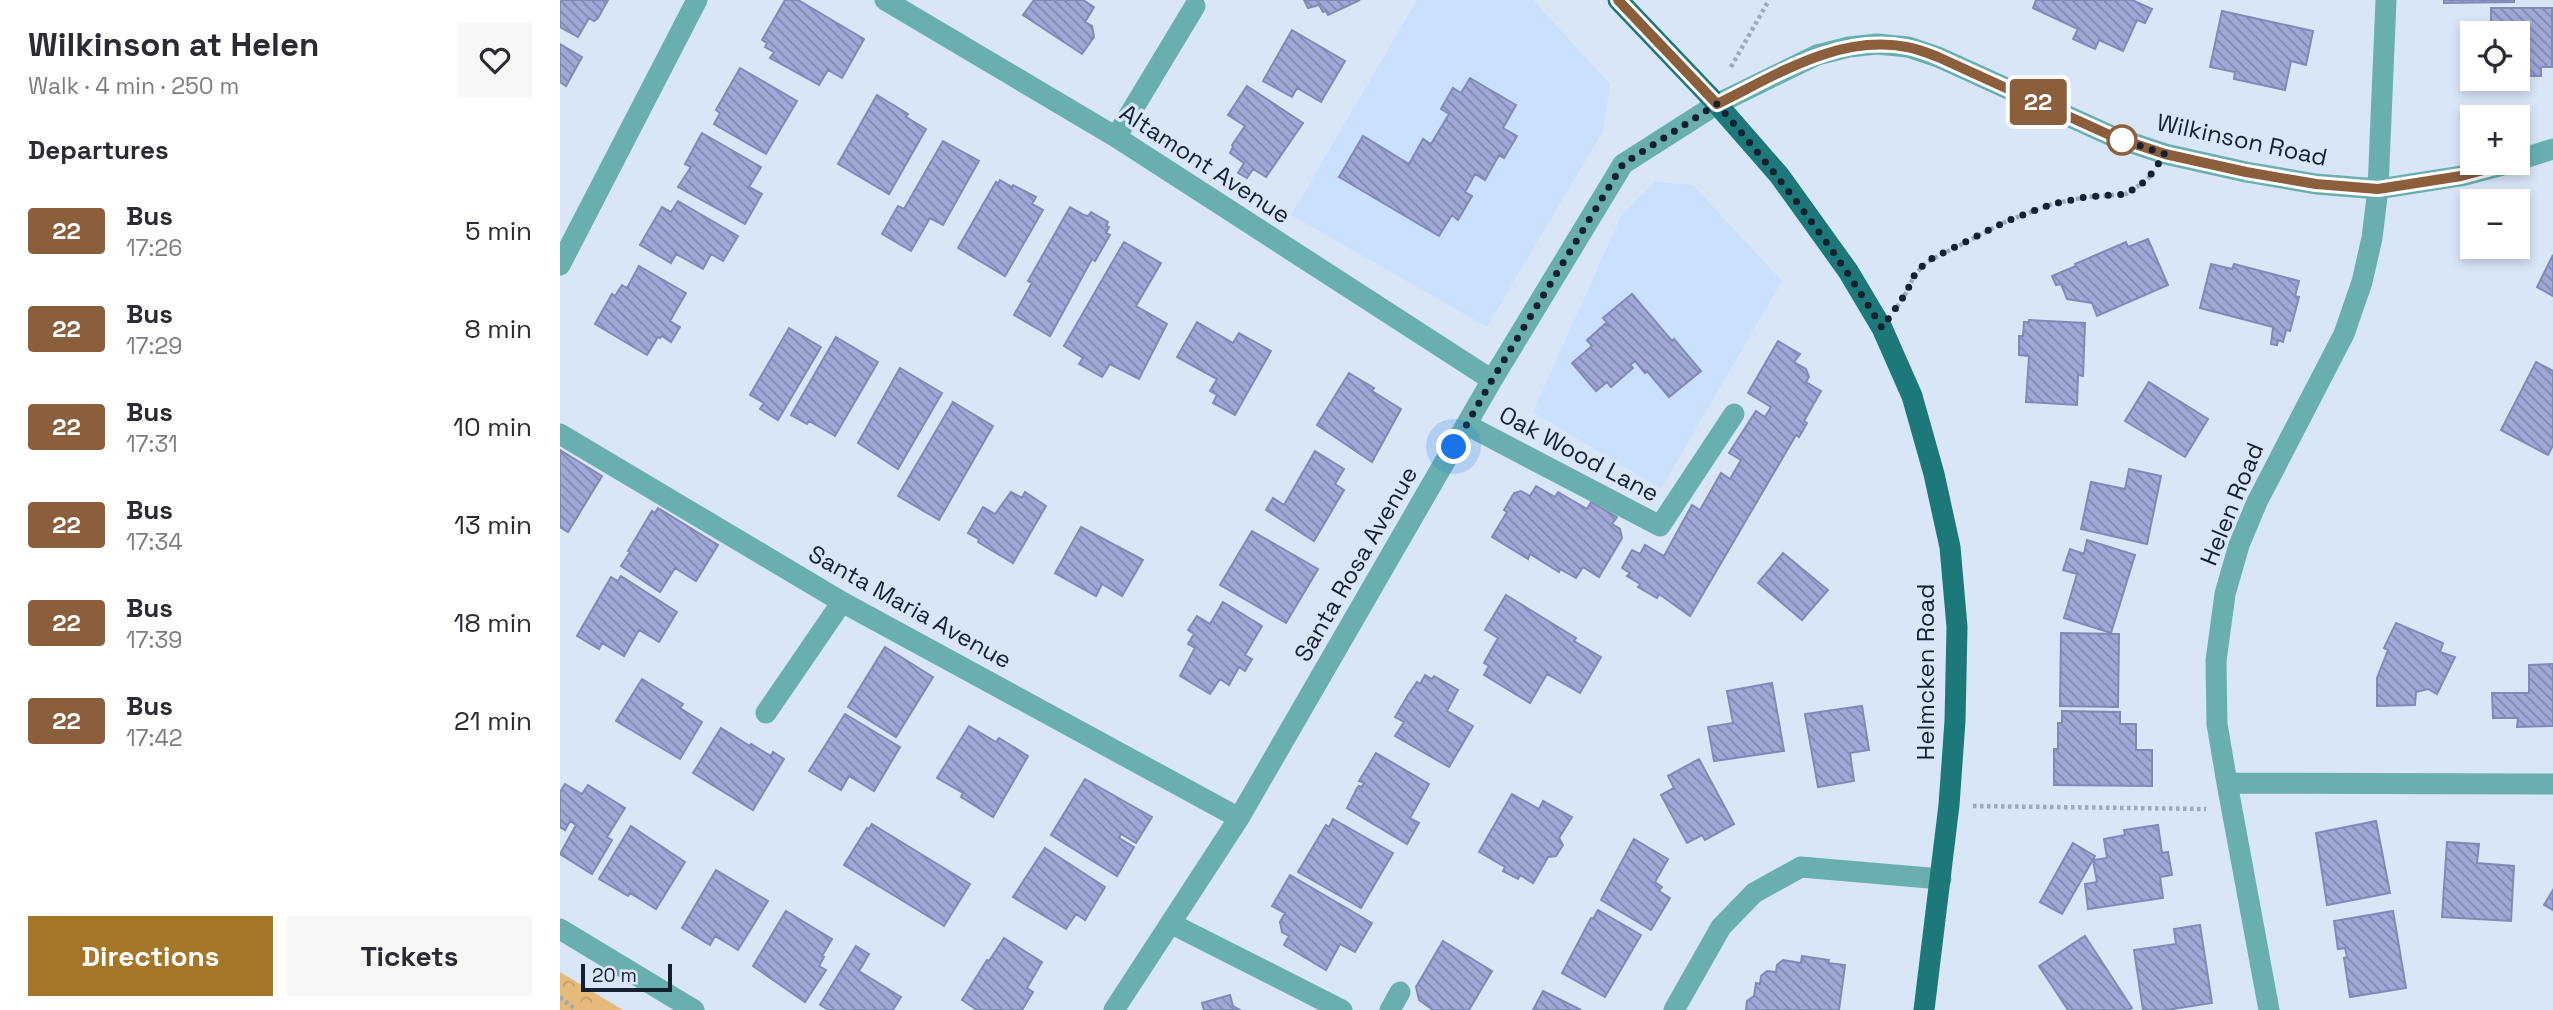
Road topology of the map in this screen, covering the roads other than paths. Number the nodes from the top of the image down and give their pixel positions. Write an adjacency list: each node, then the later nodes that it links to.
1 (697, 0): 12 (street)
2 (884, 0): 7 (street, Altamont Avenue)
3 (1618, 0): 6 (main road)
4 (2386, 0): 11 (street, Helen Road)
5 (1195, 6): 7 (street)
6 (1717, 104): 11 (street, Wilkinson Road); 13 (street, Santa Rosa Avenue); 22 (main road, Helmcken Road)
7 (1116, 137): 13 (street, Altamont Avenue)
8 (2553, 149): 9 (street)
9 (2530, 156)
10 (2465, 175): 11 (street, Wilkinson Road)
11 (2378, 189): 19 (street, Helen Road)
12 (560, 265)
13 (1492, 380): 15 (street, Santa Rosa Avenue)
14 (1734, 414): 15 (street, Oak Wood Lane)
15 (1466, 425): 21 (street, Santa Rosa Avenue)
16 (560, 434): 17 (street, Santa Maria Avenue)
17 (842, 602): 18 (street); 21 (street, Santa Maria Avenue)
18 (766, 713)
19 (2227, 783): 20 (street); 30 (street, Helen Road)
20 (2553, 784)
21 (1239, 818): 23 (street, Santa Rosa Avenue)
22 (1941, 879): 28 (street); 29 (main road, Helmcken Road)
23 (1172, 924): 26 (street, Santa Rosa Avenue); 27 (street)
24 (560, 929): 25 (street)
25 (694, 1010)
26 (1114, 1010)
27 (1342, 1010)
28 (1674, 1010)
29 (1924, 1010)
30 (2269, 1010)

